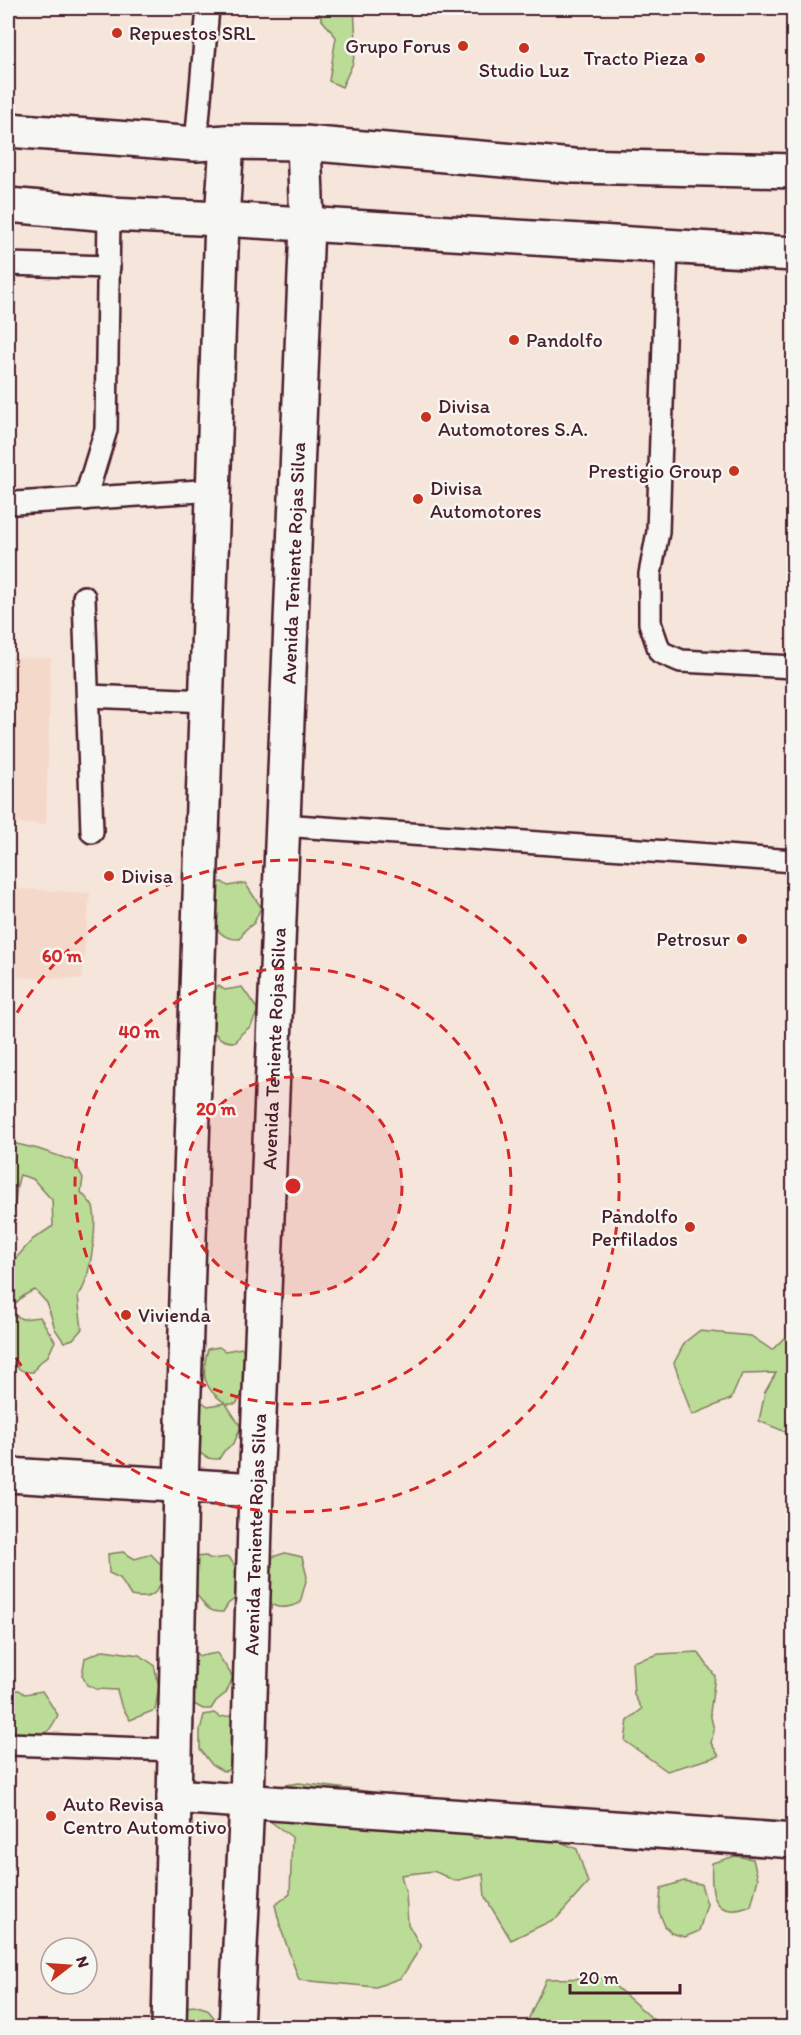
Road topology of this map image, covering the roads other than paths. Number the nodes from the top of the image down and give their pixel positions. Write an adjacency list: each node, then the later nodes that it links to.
1 (208, 8): 3 (lane)
2 (8, 130): 3 (main road)
3 (212, 143): 4 (main road); 8 (main road)
4 (304, 143): 5 (main road); 9 (main road, Avenida Teniente Rojas Silva)
5 (794, 171)
6 (8, 205): 7 (main road)
7 (109, 214): 8 (main road); 13 (lane)
8 (222, 219): 9 (main road); 14 (main road)
9 (307, 225): 10 (main road); 21 (main road, Avenida Teniente Rojas Silva)
10 (667, 247): 11 (main road); 18 (lane)
11 (794, 254)
12 (8, 264): 13 (lane)
13 (109, 267): 15 (lane)
14 (215, 490): 15 (lane); 20 (main road)
15 (85, 498): 16 (lane)
16 (8, 501)
17 (84, 597): 19 (lane)
18 (794, 667)
19 (88, 696): 20 (lane); 22 (lane)
20 (207, 701): 25 (main road)
21 (282, 825): 23 (lane); 26 (main road, Avenida Teniente Rojas Silva)
22 (92, 832)
23 (794, 861)
24 (8, 1475): 25 (main road)
25 (181, 1484): 26 (main road); 28 (main road)
26 (256, 1490): 30 (main road, Avenida Teniente Rojas Silva)
27 (8, 1744): 28 (lane)
28 (175, 1750): 29 (main road)
29 (174, 1796): 30 (main road); 32 (main road)
30 (247, 1802): 31 (main road); 33 (main road, Avenida Teniente Rojas Silva)
31 (794, 1841)
32 (169, 2028)
33 (236, 2028)

